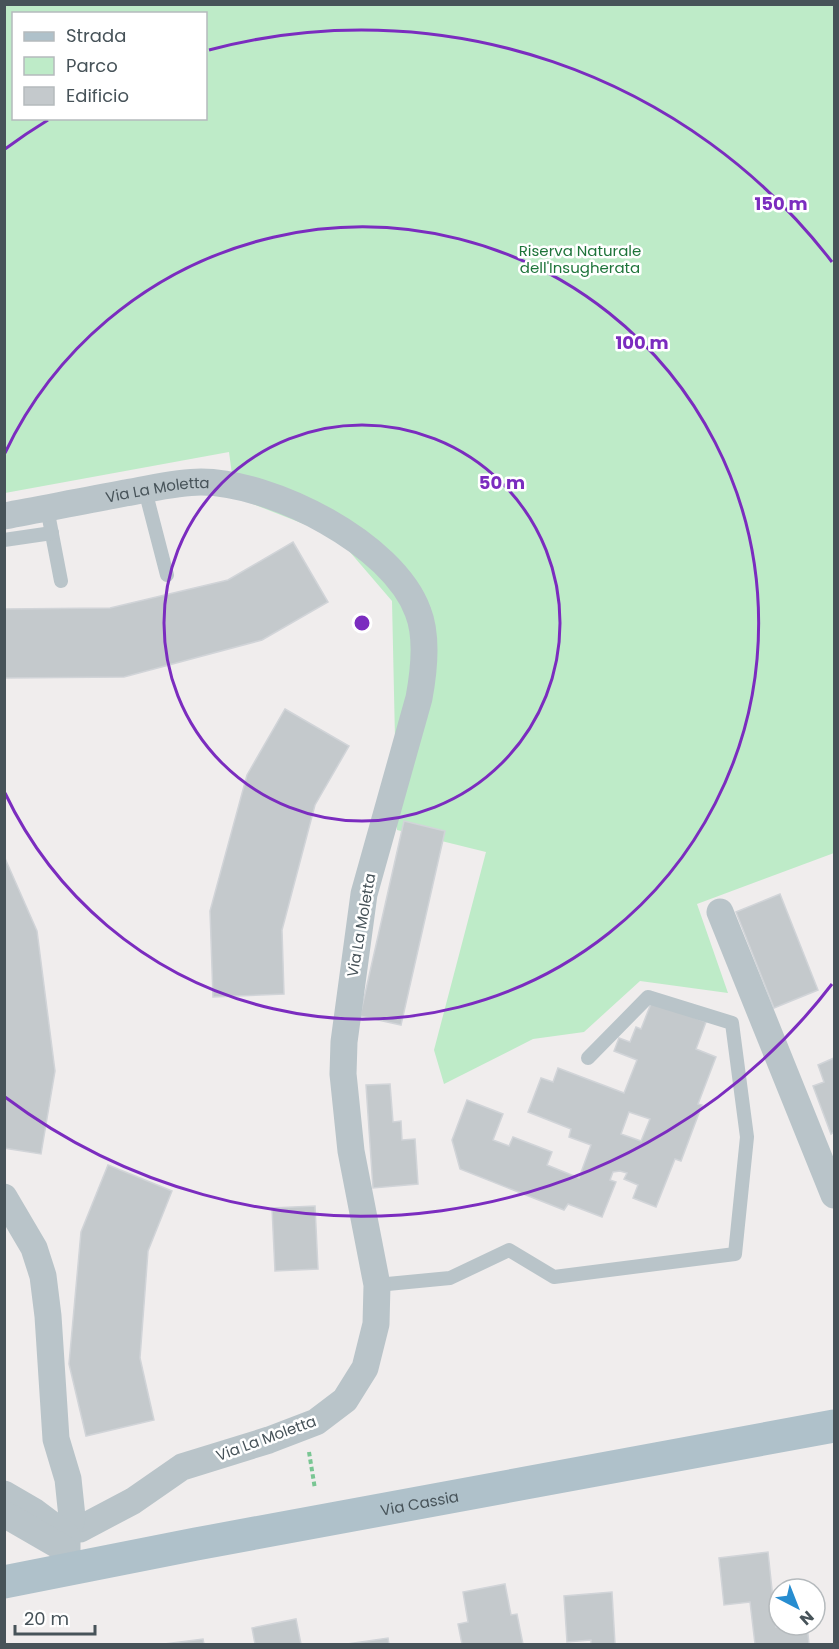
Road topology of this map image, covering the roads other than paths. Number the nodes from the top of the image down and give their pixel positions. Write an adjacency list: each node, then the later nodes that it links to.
1 (145, 490): 3 (street, Via La Moletta); 5 (lane); 11 (street, Via La Moletta)
2 (4, 516): 3 (street, Via La Moletta)
3 (50, 520): 4 (lane); 6 (lane)
4 (4, 540)
5 (167, 575)
6 (61, 581)
7 (720, 912): 9 (street)
8 (588, 1058): 11 (lane)
9 (834, 1195)
10 (4, 1197): 15 (street)
11 (376, 1285): 15 (street, Via La Moletta)
12 (834, 1426): 15 (main road, Via Cassia)
13 (4, 1494): 15 (street)
14 (4, 1514): 15 (street)
15 (70, 1541): 16 (main road, Via Cassia)
16 (4, 1582)

